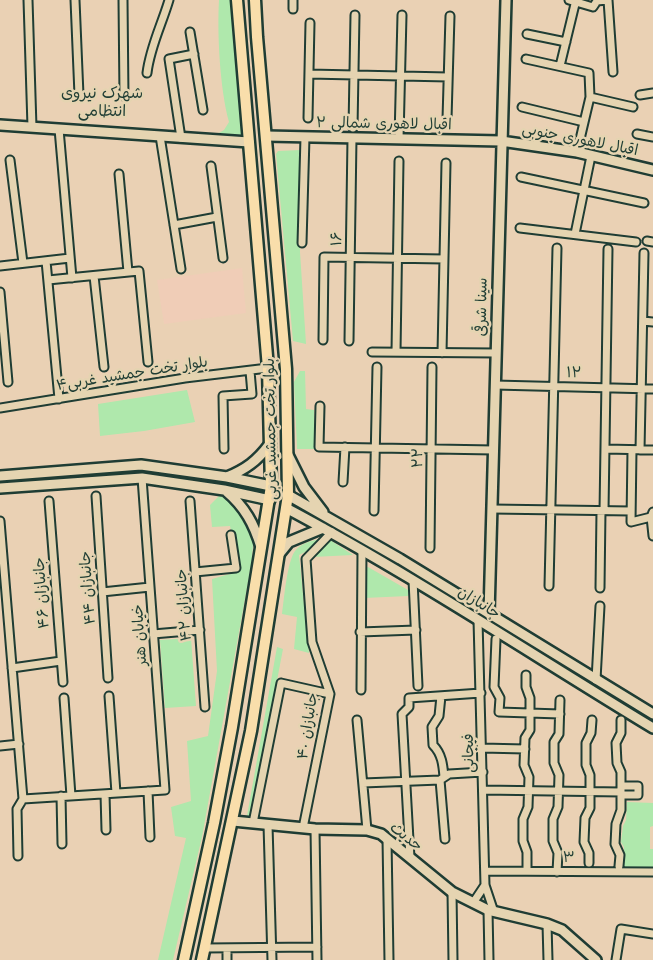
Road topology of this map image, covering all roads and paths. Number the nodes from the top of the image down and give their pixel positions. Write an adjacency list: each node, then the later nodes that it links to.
1 (27, 0): 40 (street)
2 (75, 0): 29 (street)
3 (123, 0): 31 (street)
4 (170, 0): 23 (street)
5 (237, 0): 52 (main road, بلوار تخت جمشید غربی)
6 (255, 0): 45 (main road, بلوار تخت جمشید غربی)
7 (293, 0): 11 (street)
8 (506, 0): 51 (street, سینا شرقی)
9 (573, 0): 10 (street); 18 (street)
10 (607, 0): 22 (street)
11 (293, 9)
12 (354, 15): 25 (street)
13 (402, 15): 26 (street)
14 (450, 16): 27 (street)
15 (310, 23): 24 (street)
16 (190, 32): 19 (street)
17 (527, 34): 18 (street)
18 (566, 42): 21 (street)
19 (194, 54): 35 (street); 48 (street)
20 (526, 59): 21 (street)
21 (560, 66): 32 (street)
22 (613, 72)
23 (147, 73)
24 (309, 74): 25 (street); 36 (street)
25 (353, 75): 26 (street); 41 (street)
26 (401, 76): 27 (street); 50 (street)
27 (448, 77): 37 (street)
28 (653, 93): 30 (street)
29 (79, 95)
30 (640, 95)
31 (124, 96)
32 (590, 97): 34 (street); 38 (street)
33 (522, 107): 38 (street)
34 (633, 107)
35 (203, 110)
36 (308, 118)
37 (447, 119)
38 (584, 122): 53 (street)
39 (0, 125): 40 (street)
40 (32, 127): 42 (street)
41 (352, 128)
42 (59, 129): 44 (street); 76 (street)
43 (637, 134): 47 (street)
44 (160, 136): 48 (street); 65 (street)
45 (266, 136): 46 (street, اقبال لاهوری شمالی ۲); 67 (main road, بلوار تخت جمشید غربی)
46 (304, 137): 49 (street, اقبال لاهوری شمالی ۲); 71 (street)
47 (653, 137)
48 (181, 138): 52 (street)
49 (352, 138): 50 (street, اقبال لاهوری شمالی ۲); 75 (street, ۱۶)
50 (399, 139): 51 (street, اقبال لاهوری شمالی ۲)
51 (501, 141): 53 (street, اقبال لاهوری جنوبی); 96 (street, سینا شرقی)
52 (249, 142): 68 (main road, بلوار تخت جمشید غربی)
53 (577, 152): 54 (street, اقبال لاهوری جنوبی)
54 (591, 156): 59 (street, اقبال لاهوری جنوبی); 62 (street)
55 (10, 160): 81 (street)
56 (399, 161): 78 (street)
57 (446, 162): 79 (street)
58 (211, 166): 64 (street)
59 (653, 170)
60 (119, 174): 84 (street)
61 (521, 177): 62 (street)
62 (584, 190): 63 (street); 69 (street)
63 (644, 202)
64 (218, 217): 65 (street); 77 (street)
65 (174, 225): 83 (street)
66 (520, 228): 69 (street)
67 (274, 230): 68 (main road); 121 (main road, بلوار تخت جمشید غربی)
68 (257, 233): 101 (main road, بلوار تخت جمشید غربی)
69 (575, 234): 70 (street)
70 (636, 242)
71 (302, 243)
72 (556, 248): 105 (street)
73 (608, 249): 106 (street)
74 (644, 253): 89 (street)
75 (350, 257): 78 (street); 91 (street); 92 (street, ۱۶)
76 (70, 258): 80 (street); 86 (street)
77 (223, 258)
78 (398, 258): 79 (street); 94 (street)
79 (444, 259): 95 (street)
80 (46, 261): 81 (street); 87 (street)
81 (23, 263): 82 (street)
82 (0, 266)
83 (181, 269)
84 (128, 272): 85 (street); 97 (street)
85 (94, 276): 86 (street); 98 (street)
86 (72, 278): 87 (street)
87 (48, 280): 109 (street)
88 (0, 292): 103 (street)
89 (643, 321): 90 (street); 107 (street)
90 (653, 322)
91 (323, 340)
92 (349, 341)
93 (372, 352): 94 (street)
94 (396, 352): 95 (street)
95 (442, 353): 96 (street)
96 (496, 353): 104 (street, سینا شرقی)
97 (148, 362)
98 (104, 367)
99 (377, 367): 115 (street)
100 (432, 367): 116 (street, ۲۲)
101 (268, 368): 102 (street, بلوار تخت جمشید غربی۴); 112 (main road, بلوار تخت جمشید غربی)
102 (250, 371): 109 (street, بلوار تخت جمشید غربی۴); 114 (street)
103 (8, 382)
104 (495, 385): 105 (street, ۱۲); 118 (street, سینا شرقی)
105 (554, 386): 106 (street, ۱۲); 138 (street)
106 (606, 388): 107 (street, ۱۲); 117 (street)
107 (641, 388): 108 (street, ۱۲); 119 (street)
108 (653, 389)
109 (59, 399): 111 (street, بلوار تخت جمشید غربی۴)
110 (320, 406): 113 (street)
111 (0, 408)
112 (269, 445): 124 (street); 128 (main road, بلوار تخت جمشید غربی)
113 (345, 447): 115 (street); 126 (street)
114 (224, 448)
115 (376, 448): 116 (street); 139 (street)
116 (431, 449): 118 (street); 148 (street, ۲۲)
117 (605, 449): 119 (street); 140 (street)
118 (494, 450): 137 (street, سینا شرقی)
119 (636, 450): 120 (street); 141 (street)
120 (653, 450)
121 (288, 455): 131 (main road, بلوار تخت جمشید غربی); 143 (street)
122 (71, 470): 123 (street); 124 (street); 127 (street)
123 (0, 476)
124 (227, 477): 128 (street)
125 (142, 478): 127 (street); 130 (street); 157 (street, خیابان هنر)
126 (343, 482)
127 (72, 483): 129 (street)
128 (270, 486): 131 (main road); 133 (main road, بلوار تخت جمشید غربی)
129 (0, 488)
130 (224, 490): 133 (street); 149 (street)
131 (288, 495): 136 (main road, بلوار تخت جمشید غربی); 143 (street, جانبازان)
132 (96, 496): 159 (street, ۴۴ جانبازان)
133 (270, 500): 136 (main road); 149 (main road, بلوار تخت جمشید غربی)
134 (49, 501): 169 (street, ۴۶ جانبازان)
135 (190, 501): 154 (street, ۴۲ جانبازان)
136 (286, 508): 145 (street, جانبازان); 151 (main road, بلوار تخت جمشید غربی)
137 (492, 508): 138 (street); 162 (street, سینا شرقی)
138 (551, 510): 140 (street); 156 (street)
139 (374, 511)
140 (603, 511): 141 (street); 158 (street)
141 (631, 511): 142 (street)
142 (652, 514): 147 (street)
143 (326, 516): 152 (street, جانبازان)
144 (0, 520): 160 (street)
145 (328, 530): 150 (street, جانبازان); 151 (street); 180 (street, ۴۰ جانبازان)
146 (231, 535): 154 (street)
147 (653, 536)
148 (430, 548)
149 (262, 549): 171 (main road, بلوار تخت جمشید غربی)
150 (362, 551): 153 (street, جانبازان); 166 (street)
151 (280, 553): 172 (main road, بلوار تخت جمشید غربی)
152 (400, 559): 153 (street); 162 (street, جانبازان)
153 (394, 570): 155 (street, جانبازان)
154 (195, 572): 164 (street, ۴۲ جانبازان)
155 (412, 580): 163 (street, جانبازان); 165 (street)
156 (549, 586)
157 (150, 587): 159 (street); 167 (street, خیابان هنر)
158 (600, 588)
159 (102, 592): 174 (street, ۴۴ جانبازان)
160 (3, 601): 170 (street)
161 (600, 606): 175 (street)
162 (489, 614): 175 (street, جانبازان)
163 (478, 620): 179 (street, فیجانی); 190 (street, جانبازان)
164 (200, 630): 167 (street); 186 (street, ۴۲ جانبازان)
165 (417, 630): 166 (street); 177 (street)
166 (360, 632): 178 (street)
167 (153, 634): 203 (street, خیابان هنر)
168 (496, 639): 187 (street)
169 (61, 661): 170 (street); 176 (street, ۴۶ جانبازان)
170 (12, 668): 194 (street)
171 (241, 671): 172 (main road); 243 (main road, بلوار تخت جمشید غربی)
172 (260, 674): 213 (main road, بلوار تخت جمشید غربی)
173 (526, 675): 187 (street)
174 (108, 678)
175 (596, 680): 185 (street, جانبازان)
176 (63, 682)
177 (418, 686)
178 (361, 690)
179 (481, 693): 182 (street); 196 (street, فیجانی)
180 (330, 694): 214 (street); 216 (street, ۴۰ جانبازان)
181 (109, 696): 208 (street)
182 (441, 696): 199 (street); 200 (street)
183 (64, 698): 211 (street)
184 (561, 700): 188 (street)
185 (630, 700): 189 (street, جانبازان); 190 (street)
186 (205, 707)
187 (530, 713): 188 (street); 197 (street)
188 (560, 714): 205 (street)
189 (653, 714)
190 (623, 715): 193 (street, جانبازان); 206 (street)
191 (357, 720): 201 (street)
192 (592, 720): 207 (street)
193 (653, 728)
194 (19, 744): 195 (street); 212 (street)
195 (0, 746)
196 (482, 748): 197 (street); 198 (street, فیجانی)
197 (525, 749): 204 (street)
198 (483, 772): 199 (street); 202 (street, فیجانی)
199 (442, 778): 200 (street); 221 (street)
200 (407, 781): 201 (street); 225 (street)
201 (363, 783): 219 (street)
202 (483, 790): 204 (street); 228 (street, فیجانی)
203 (148, 791): 208 (street); 220 (street)
204 (528, 791): 205 (street); 229 (street)
205 (559, 791): 207 (street); 230 (street)
206 (621, 791): 207 (street); 227 (street)
207 (590, 792): 226 (street)
208 (116, 793): 209 (street)
209 (105, 794): 211 (street); 218 (street)
210 (61, 796): 211 (street); 212 (street); 223 (street)
211 (71, 796)
212 (23, 799): 224 (street)
213 (233, 821): 214 (street, حدیث); 239 (main road, بلوار تخت جمشید غربی)
214 (253, 823): 215 (street, حدیث)
215 (268, 825): 216 (street, حدیث); 241 (street)
216 (303, 828): 217 (street, حدیث)
217 (315, 829): 219 (street, حدیث); 238 (street)
218 (106, 830)
219 (367, 830): 222 (street, حدیث)
220 (150, 837)
221 (445, 838)
222 (387, 839): 225 (street, حدیث); 248 (street)
223 (62, 844)
224 (18, 856)
225 (410, 858): 233 (street, حدیث)
226 (589, 863)
227 (619, 866)
228 (485, 871): 229 (street, ۳); 232 (street, فیجانی)
229 (527, 871): 230 (street, ۳)
230 (557, 872): 231 (street, ۳)
231 (653, 872)
232 (485, 885): 234 (street); 235 (street, فیجانی)
233 (452, 892): 234 (street, حدیث); 249 (street)
234 (473, 903): 235 (street, حدیث)
235 (491, 911): 236 (street, حدیث); 250 (street, فیجانی)
236 (547, 924): 242 (street, حدیث); 251 (street)
237 (653, 934): 254 (street)
238 (317, 947): 241 (street); 247 (street)
239 (205, 948): 240 (street); 244 (main road, بلوار تخت جمشید غربی)
240 (227, 948): 241 (street); 245 (street)
241 (271, 948): 246 (street)
242 (582, 949): 252 (street); 253 (street, حدیث)
243 (184, 960)
244 (202, 960)
245 (227, 960)
246 (272, 960)
247 (317, 960)
248 (389, 960)
249 (453, 960)
250 (489, 960)
251 (548, 960)
252 (582, 960)
253 (596, 960)
254 (616, 960)

